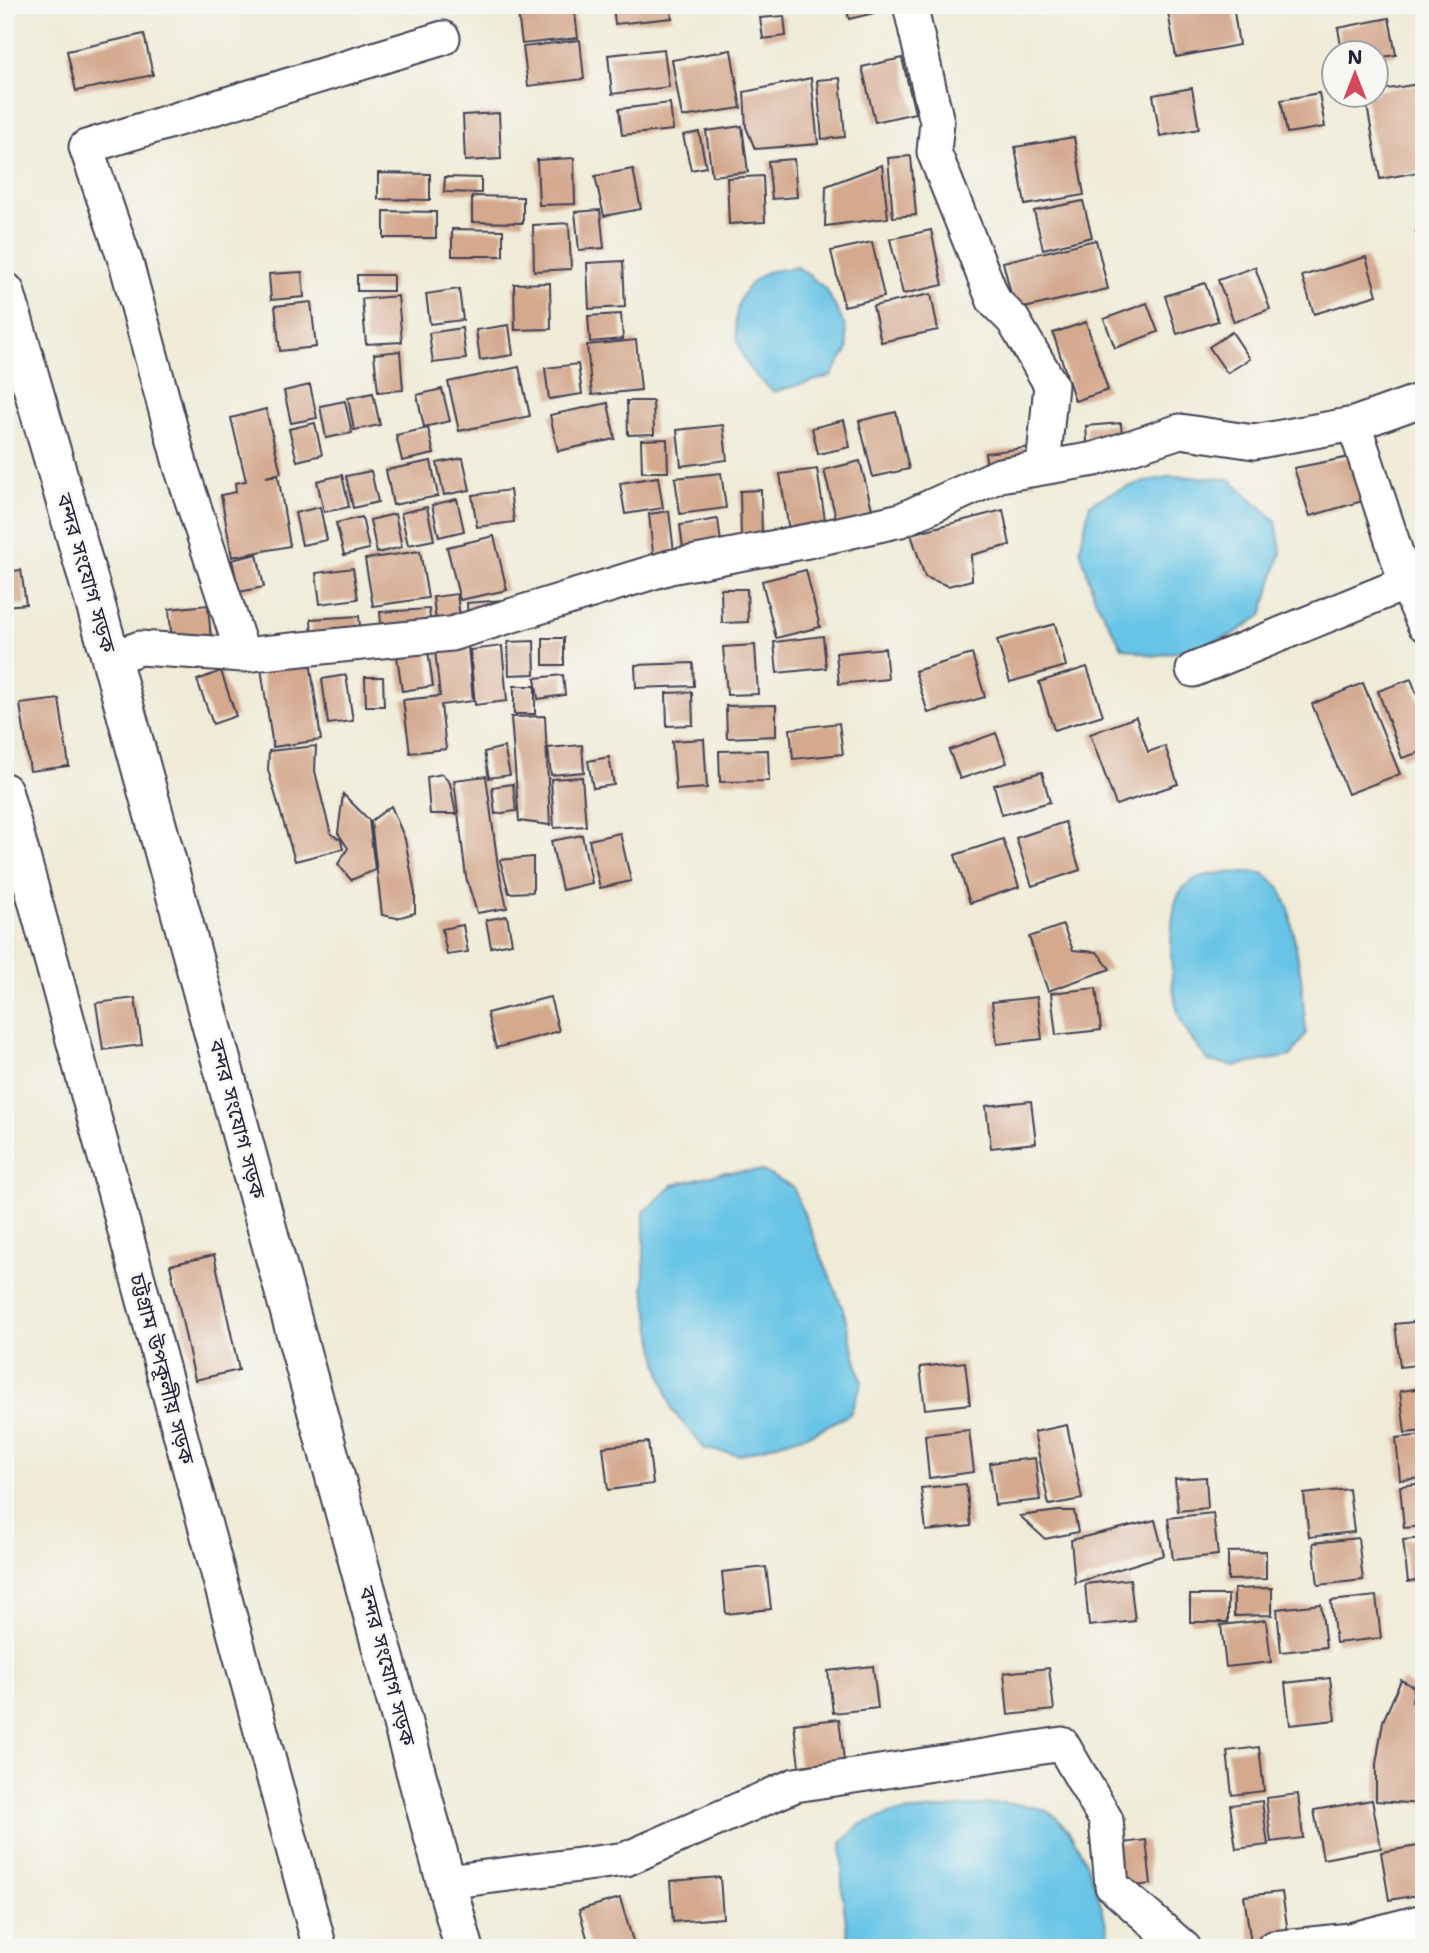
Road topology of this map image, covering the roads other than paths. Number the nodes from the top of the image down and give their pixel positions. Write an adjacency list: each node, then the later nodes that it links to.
1 (910, 5): 6 (street)
2 (443, 38): 9 (street)
3 (5, 292): 10 (highway, বন্দর সংযোগ সড়ক)
4 (1424, 400): 5 (street)
5 (1354, 424): 6 (street); 7 (street)
6 (1043, 467): 9 (street)
7 (1406, 583): 8 (street); 11 (street)
8 (1424, 624)
9 (243, 655): 10 (street)
10 (111, 658): 13 (highway, বন্দর সংযোগ সড়ক)
11 (1193, 670)
12 (5, 790): 15 (street, চট্টগ্রাম উপকূলীয় সড়ক)
13 (446, 1882): 16 (highway, বন্দর সংযোগ সড়ক); 17 (street)
14 (1424, 1921): 18 (street)
15 (320, 1948)
16 (464, 1948)
17 (1184, 1948)
18 (1273, 1948)

